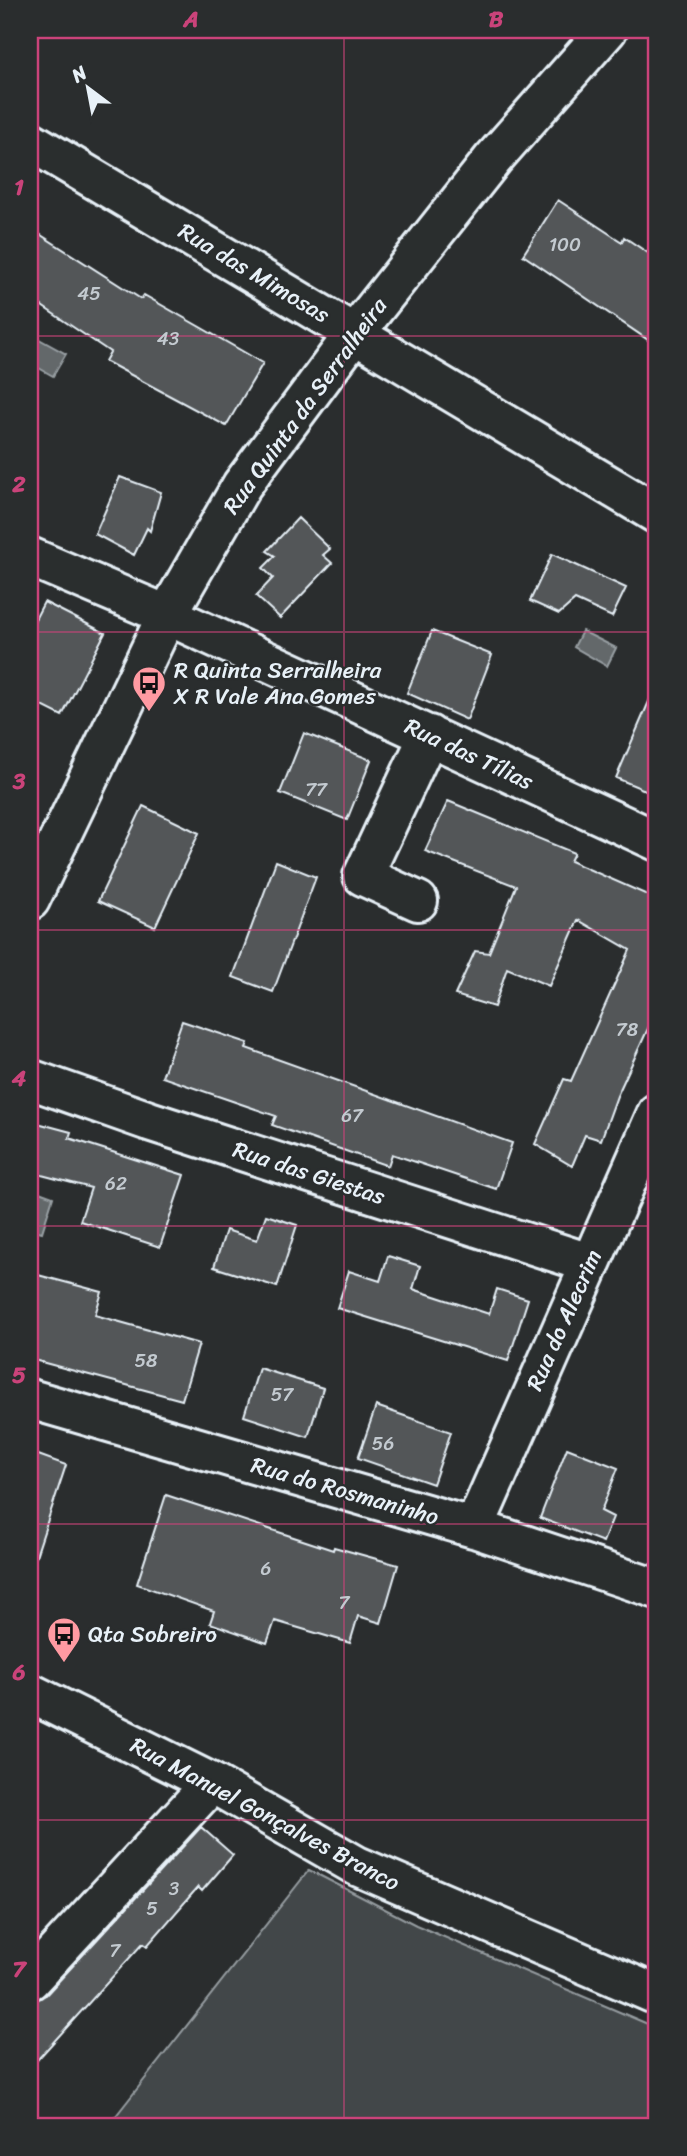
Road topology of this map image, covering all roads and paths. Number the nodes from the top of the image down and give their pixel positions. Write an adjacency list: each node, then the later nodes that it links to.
1 (607, 30): 3 (street, Rua Quinta da Serralheira)
2 (30, 141): 3 (street, Rua das Mimosas)
3 (355, 333): 4 (street, Rua das Mimosas); 6 (street, Rua Quinta da Serralheira)
4 (657, 514)
5 (30, 557): 6 (street, Rua das Tílias)
6 (167, 615): 7 (street, Rua das Tílias); 9 (street, Rua Quinta da Serralheira)
7 (429, 736): 8 (street, Rua das Tílias); 10 (street)
8 (657, 841)
9 (30, 900)
10 (418, 901)
11 (30, 1079): 13 (street, Rua das Giestas)
12 (657, 1112): 13 (street, Rua do Alecrim)
13 (589, 1263): 15 (street, Rua do Alecrim)
14 (30, 1399): 15 (street, Rua do Rosmaninho)
15 (474, 1528): 16 (street, Rua do Rosmaninho)
16 (657, 1589)
17 (30, 1693): 18 (street, Rua Manuel Gonçalves Branco)
18 (212, 1783): 19 (street); 20 (street, Rua Manuel Gonçalves Branco)
19 (30, 1980)
20 (656, 1991)

